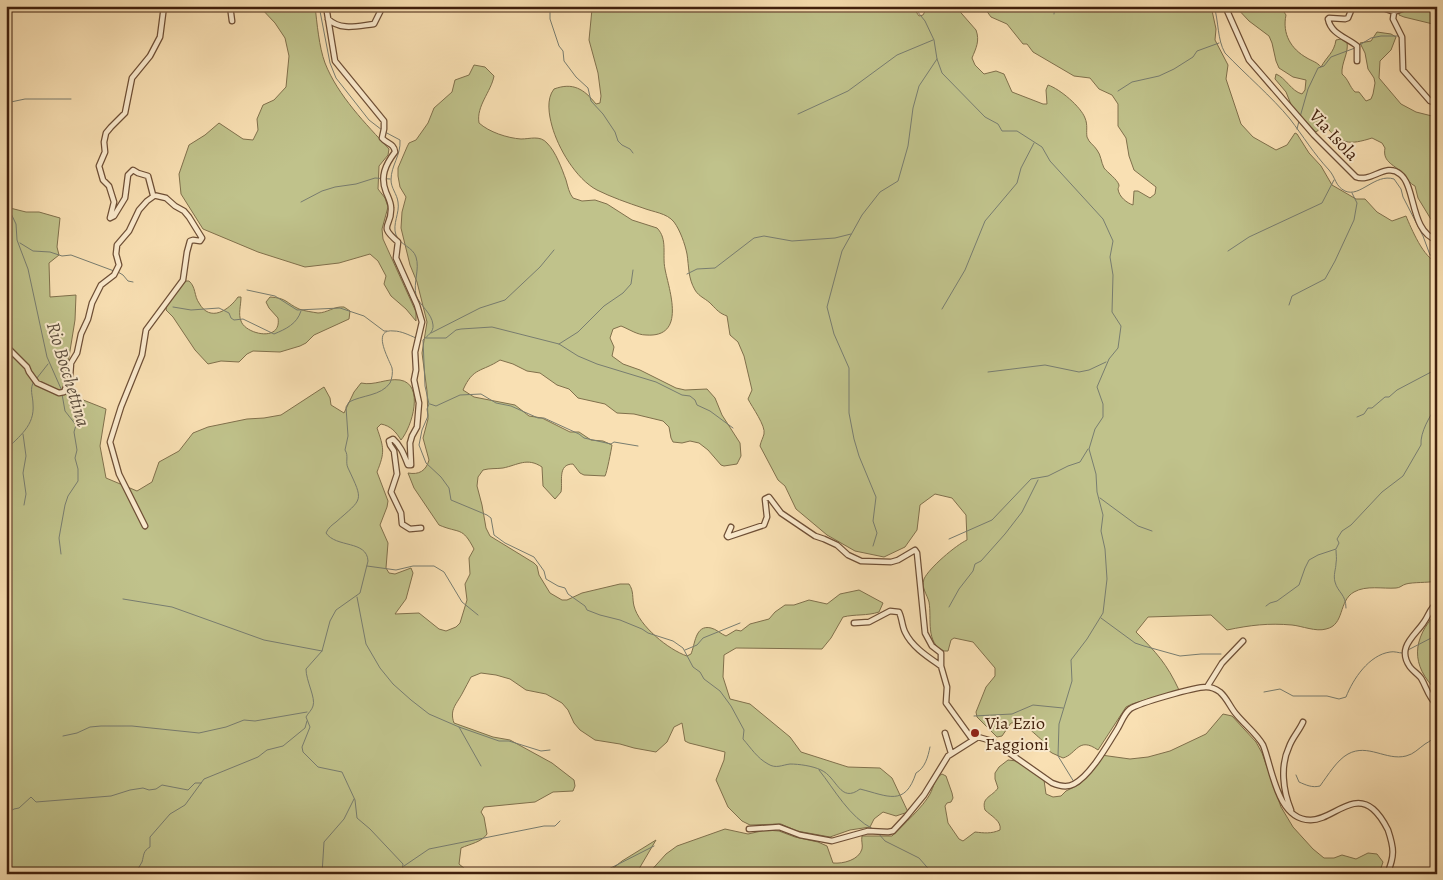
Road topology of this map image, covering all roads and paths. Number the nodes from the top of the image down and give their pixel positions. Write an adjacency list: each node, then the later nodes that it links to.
1 (43, 6): 2 (street)
2 (48, 6)
3 (164, 6): 16 (street)
4 (230, 6): 13 (street)
5 (326, 6): 12 (street)
6 (383, 6): 12 (street)
7 (1225, 6): 17 (street, Via Isola)
8 (1353, 6): 14 (street)
9 (1378, 6): 11 (street)
10 (1411, 6): 11 (street)
11 (1394, 12): 15 (street)
12 (328, 19): 21 (street)
13 (232, 21)
14 (1357, 60)
15 (1437, 103)
16 (154, 196): 18 (street); 19 (street)
17 (1437, 240)
18 (6, 346)
19 (145, 526)
20 (731, 527): 25 (street)
21 (421, 528)
22 (1437, 603): 27 (street)
23 (854, 623): 25 (street)
24 (1243, 641): 26 (street)
25 (941, 666): 30 (street)
26 (1207, 687): 30 (street); 32 (street)
27 (1437, 705)
28 (1303, 722): 32 (street)
29 (945, 733): 31 (street)
30 (972, 739): 31 (street)
31 (951, 753): 33 (street)
32 (1292, 814): 34 (street)
33 (749, 829)
34 (1388, 874)

